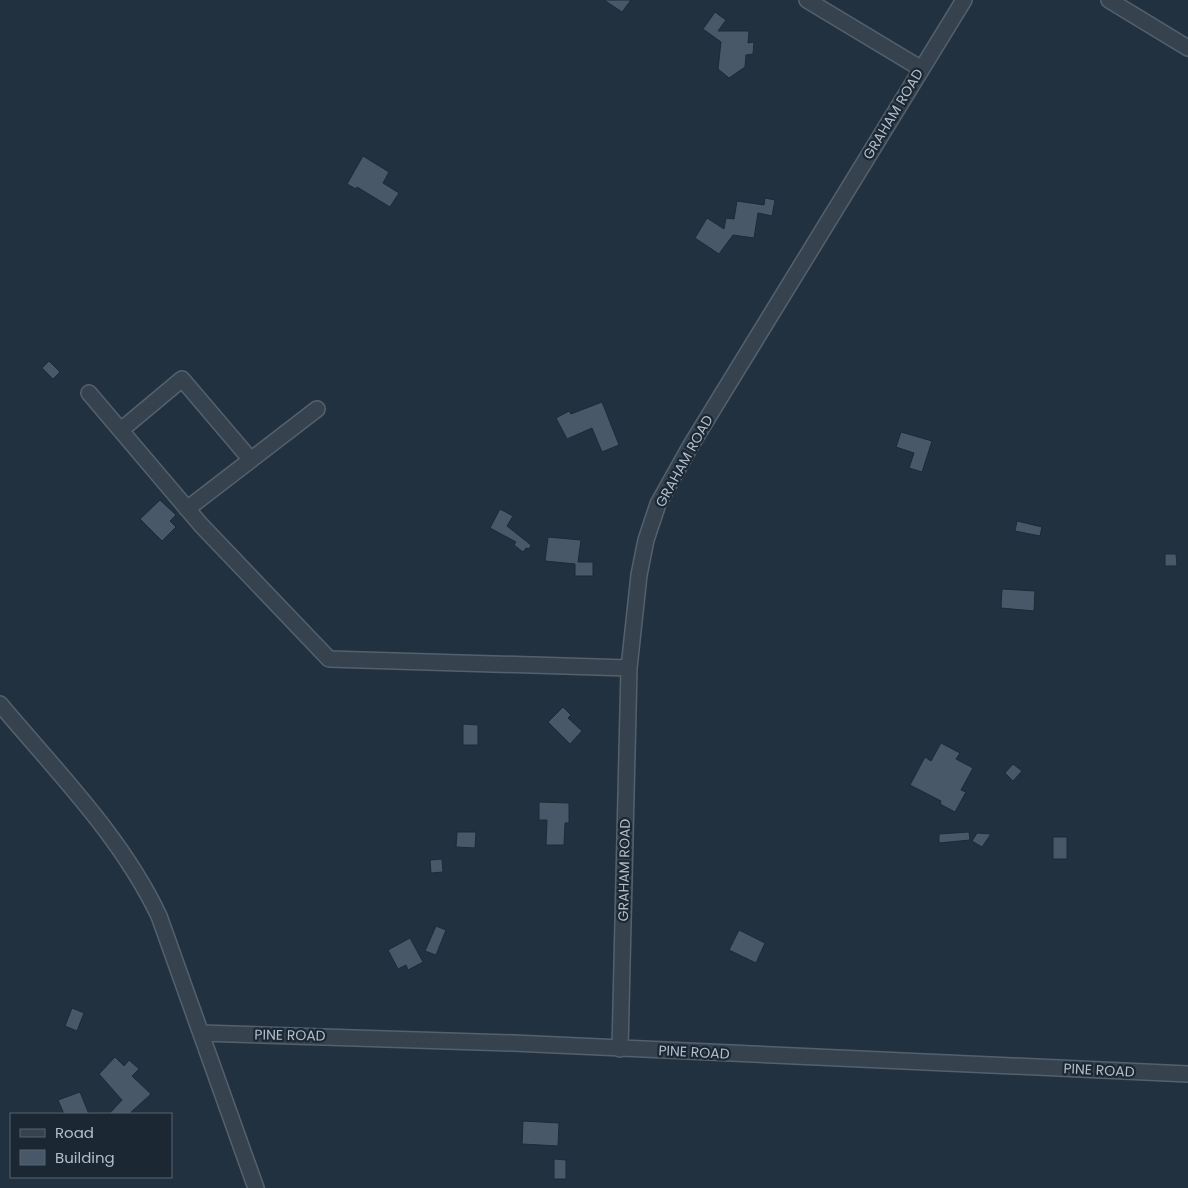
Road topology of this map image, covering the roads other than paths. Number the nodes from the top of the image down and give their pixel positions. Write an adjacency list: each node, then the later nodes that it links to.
1 (807, 0): 5 (street)
2 (964, 0): 5 (street, GRAHAM ROAD)
3 (1109, 0): 4 (street)
4 (1188, 48)
5 (920, 68): 11 (street, GRAHAM ROAD)
6 (89, 393): 8 (street)
7 (317, 409): 9 (street)
8 (121, 430): 9 (street); 10 (street)
9 (252, 460): 10 (street)
10 (188, 509): 11 (street)
11 (630, 668): 14 (street, GRAHAM ROAD)
12 (0, 704): 13 (street)
13 (201, 1033): 14 (street, PINE ROAD); 16 (street)
14 (620, 1049): 15 (street, PINE ROAD)
15 (1188, 1074)
16 (256, 1188)

